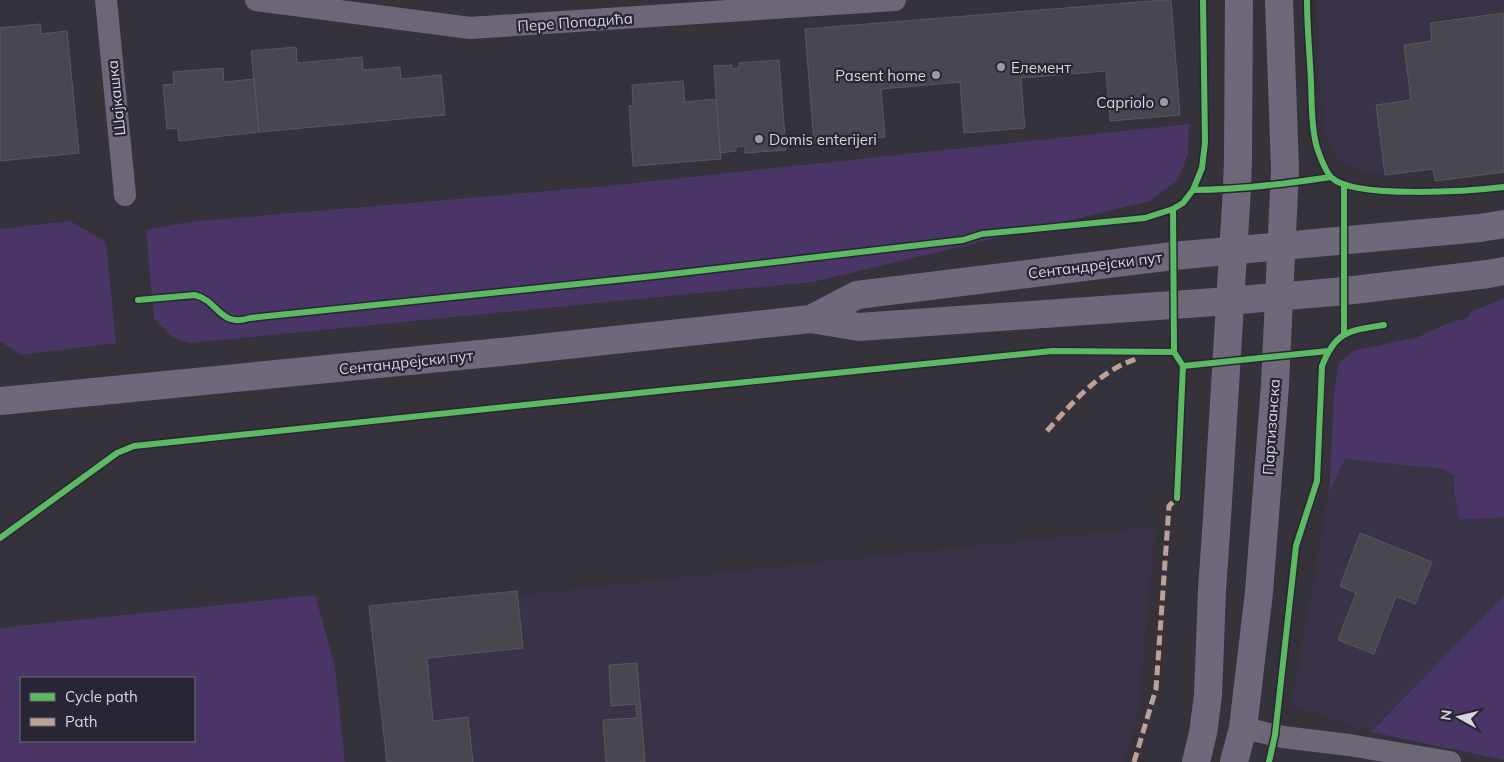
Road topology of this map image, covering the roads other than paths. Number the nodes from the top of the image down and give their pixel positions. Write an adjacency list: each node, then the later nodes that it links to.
1 (106, 0): 6 (street, Шајкашка)
2 (256, 0): 3 (street, Пере Попадића)
3 (895, 0)
4 (1239, 0): 9 (main road)
5 (1279, 0): 8 (main road, Партизанска)
6 (126, 195)
7 (1504, 224): 8 (main road, Сентандрејски пут)
8 (1281, 246): 9 (main road, Сентандрејски пут); 11 (main road, Партизанска)
9 (1233, 251): 12 (main road); 13 (main road, Сентандрејски пут)
10 (1504, 270): 11 (main road, Сентандрејски пут)
11 (1279, 296): 12 (main road, Сентандрејски пут); 15 (main road, Партизанска)
12 (1229, 301): 13 (main road, Сентандрејски пут); 16 (main road)
13 (811, 319): 14 (main road, Сентандрејски пут)
14 (0, 401)
15 (1243, 728): 17 (main road, Партизанска); 18 (street)
16 (1196, 762)
17 (1234, 762)
18 (1450, 762)

